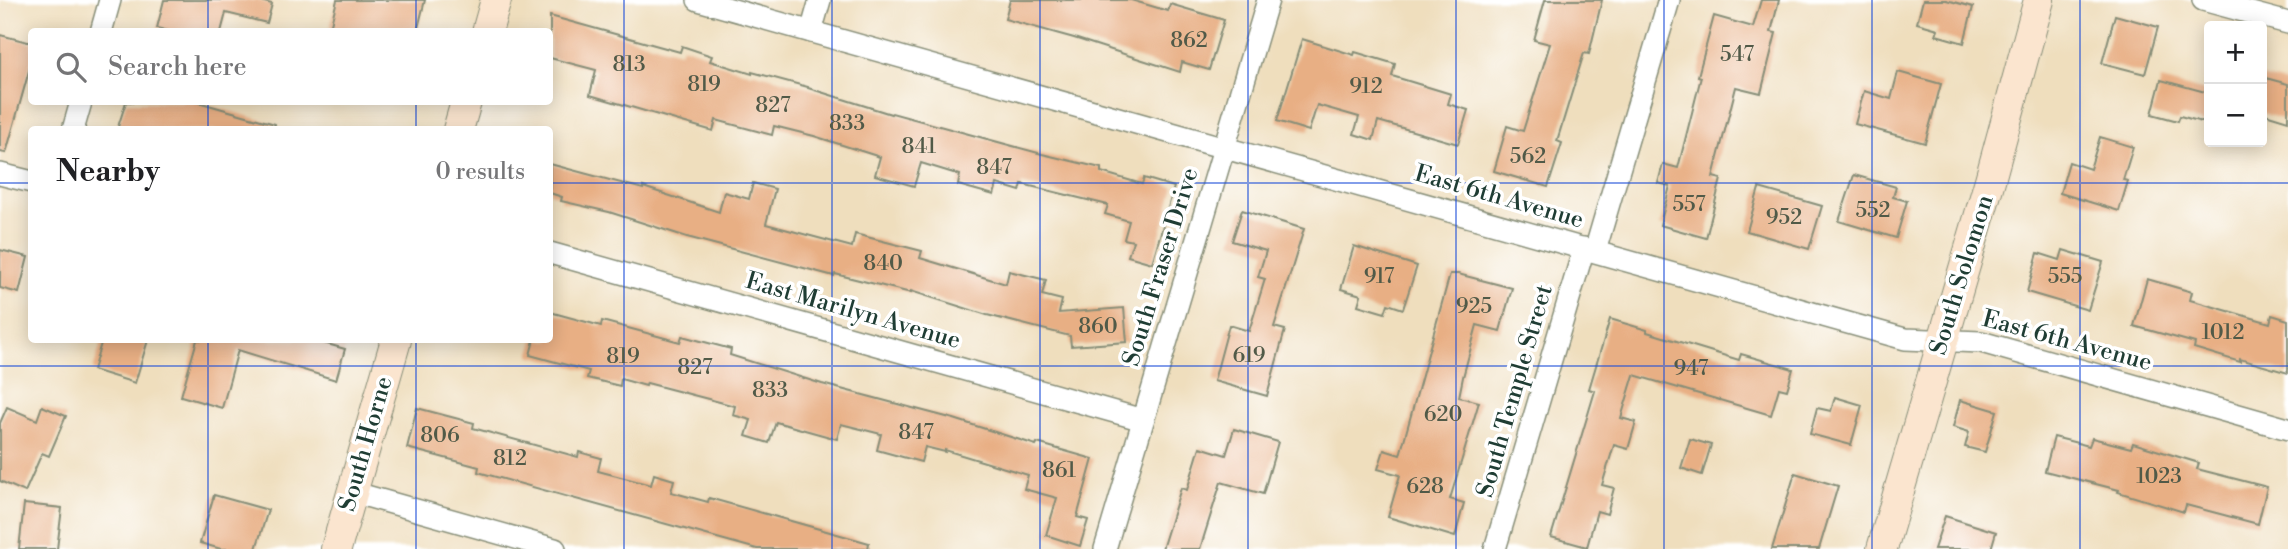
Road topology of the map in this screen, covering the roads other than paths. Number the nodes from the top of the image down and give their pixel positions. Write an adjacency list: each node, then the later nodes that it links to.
1 (110, 0): 10 (street)
2 (496, 0): 11 (street)
3 (698, 0): 12 (street, East 6th Avenue)
4 (820, 0): 12 (street)
5 (1268, 0): 17 (street, South Fraser Drive)
6 (1669, 0): 20 (street, South Temple Street)
7 (2039, 0): 22 (street, South Solomon)
8 (2203, 0): 9 (street)
9 (2288, 23)
10 (102, 28)
11 (488, 28)
12 (811, 32): 17 (street, East 6th Avenue)
13 (80, 105): 15 (street)
14 (465, 105): 16 (street)
15 (74, 126)
16 (459, 126)
17 (1225, 147): 20 (street, East 6th Avenue); 24 (street, South Fraser Drive)
18 (0, 174): 19 (street)
19 (28, 181)
20 (1589, 249): 22 (street, East 6th Avenue); 30 (street, South Temple Street)
21 (553, 254): 24 (street, East Marilyn Avenue)
22 (1942, 341): 25 (street, East 6th Avenue); 31 (street, South Solomon)
23 (395, 343): 26 (street, South Horne)
24 (1143, 420): 29 (street, South Fraser Drive)
25 (2288, 429)
26 (352, 492): 27 (street, South Horne); 28 (street)
27 (336, 549)
28 (555, 549)
29 (1105, 549)
30 (1495, 549)
31 (1882, 549)

